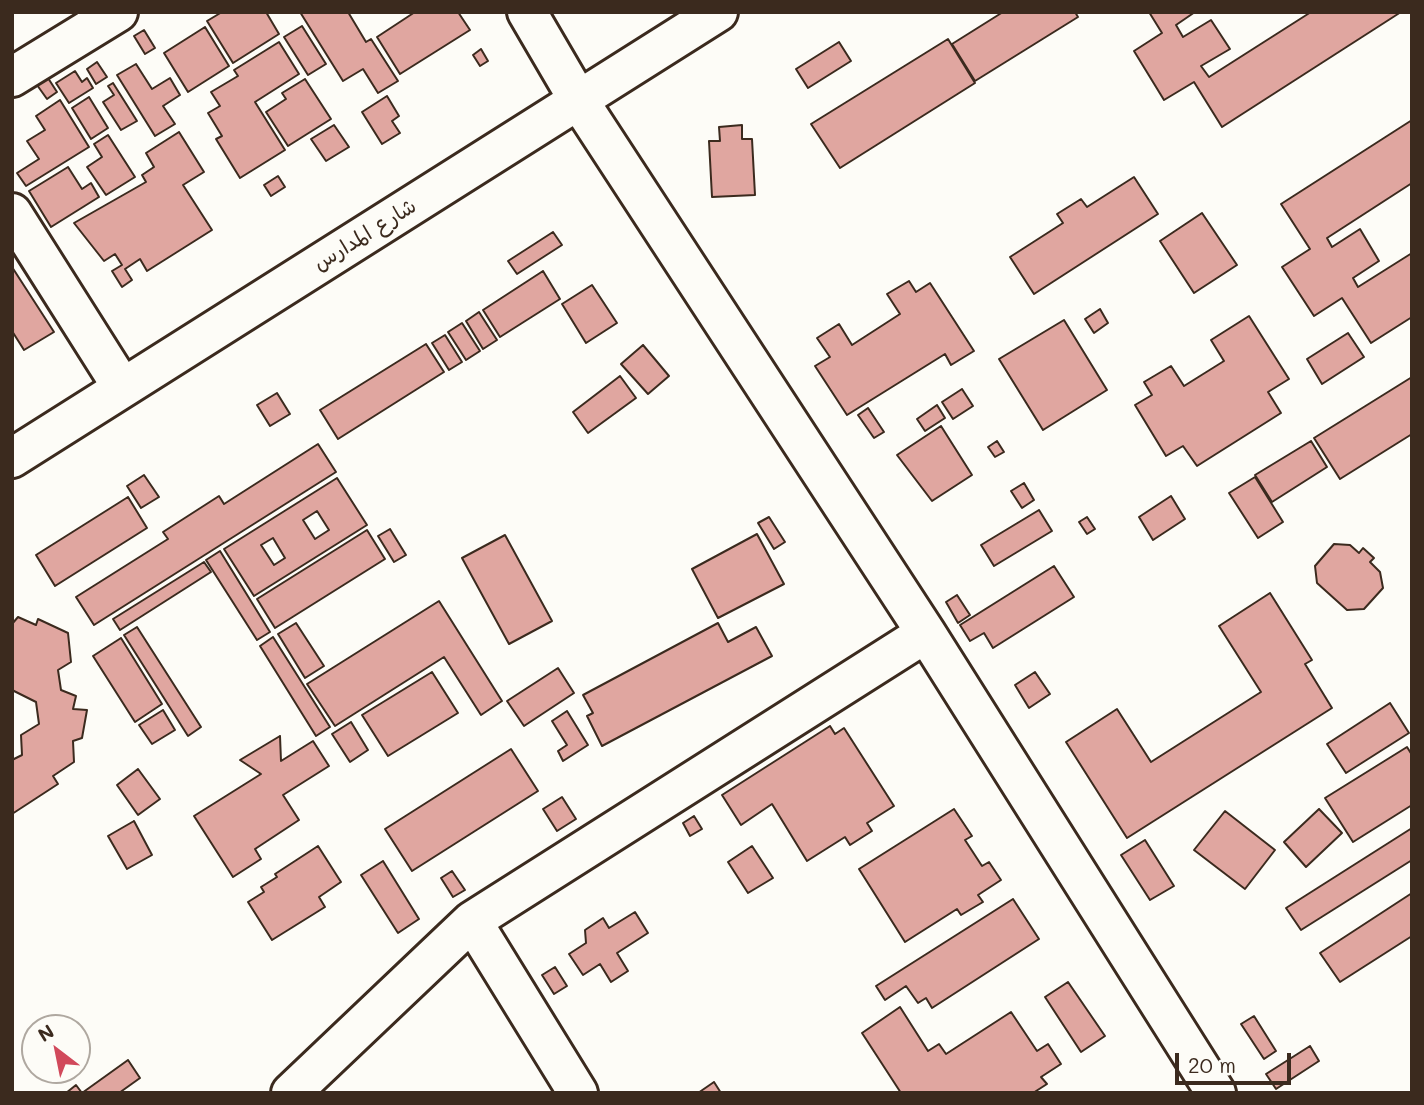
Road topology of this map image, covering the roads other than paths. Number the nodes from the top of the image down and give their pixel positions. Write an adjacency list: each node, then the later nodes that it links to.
1 (118, 12): 4 (street)
2 (527, 12): 5 (street)
3 (718, 12): 5 (street, شارع المدارس)
4 (12, 77)
5 (579, 101): 7 (street, شارع المدارس); 9 (street)
6 (12, 213): 7 (street)
7 (122, 387): 8 (street, شارع المدارس)
8 (12, 458)
9 (926, 633): 10 (street); 13 (street)
10 (472, 921): 11 (street); 12 (street)
11 (291, 1093)
12 (578, 1093)
13 (1216, 1093)

